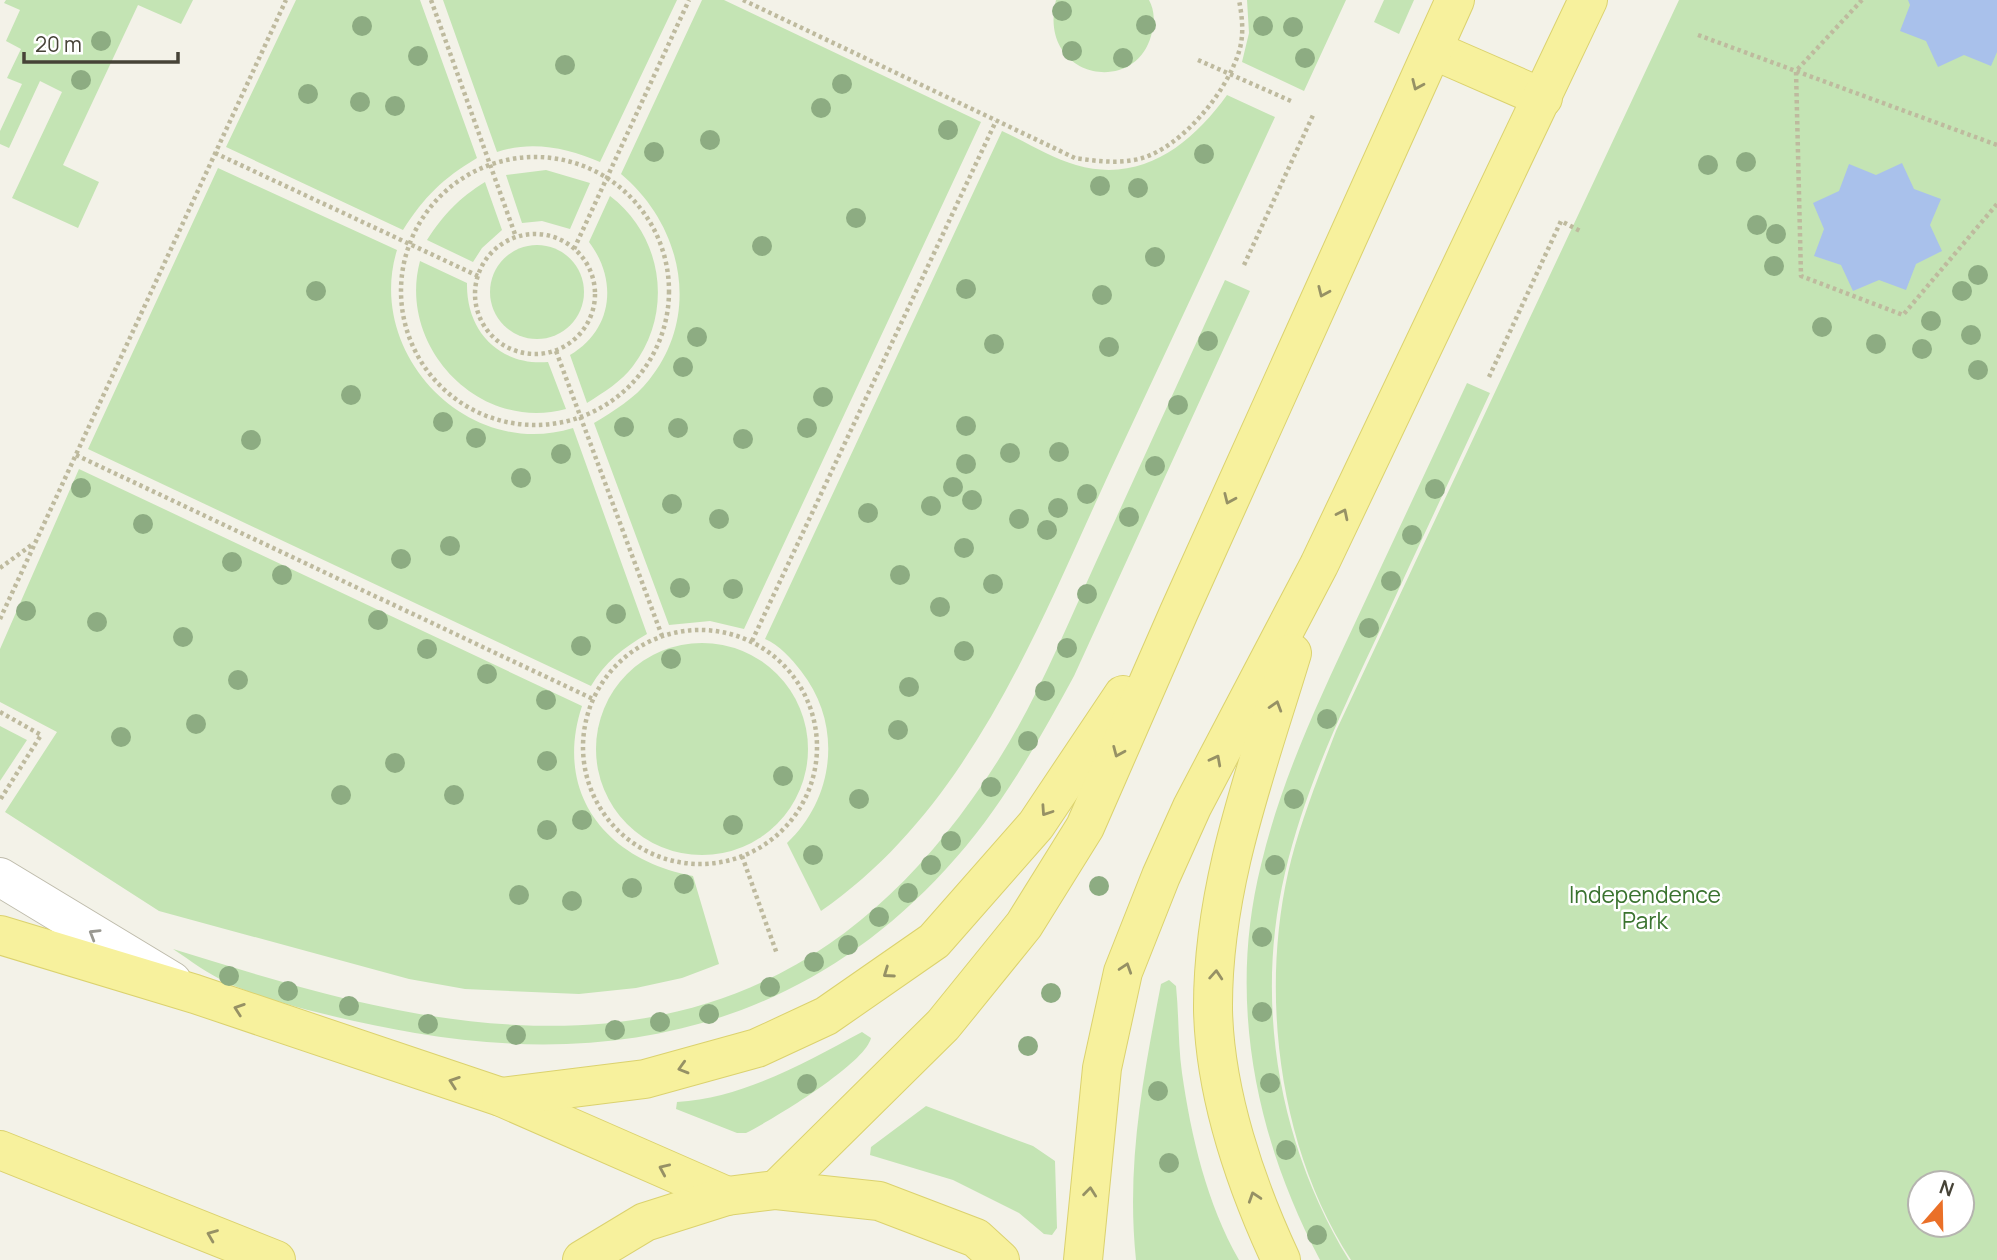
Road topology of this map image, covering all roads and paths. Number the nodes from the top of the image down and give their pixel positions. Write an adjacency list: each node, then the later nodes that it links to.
1 (286, 0): 19 (path)
2 (431, 0): 20 (path)
3 (689, 0): 21 (path)
4 (743, 0): 17 (path)
5 (1239, 0): 13 (path)
6 (1455, 0): 10 (main road)
7 (1588, 0): 14 (main road)
8 (1862, 0): 12 (path)
9 (1698, 35): 12 (path)
10 (1433, 50): 14 (main road); 36 (main road, one-way to 36)
11 (1198, 60): 13 (path)
12 (1796, 71): 18 (path); 22 (path)
13 (1228, 74): 15 (path); 17 (path)
14 (1543, 98): 34 (main road, one-way to 14)
15 (1291, 102)
16 (1314, 113): 27 (path)
17 (996, 121): 39 (path)
18 (1997, 145)
19 (215, 153): 25 (path); 32 (path)
20 (489, 164): 21 (path); 24 (path); 25 (path)
21 (605, 178): 26 (path); 31 (path)
22 (1997, 204)
23 (1582, 232): 30 (path)
24 (516, 237): 26 (path); 28 (path)
25 (409, 243): 28 (path); 31 (path)
26 (574, 249): 29 (path)
27 (1244, 265)
28 (478, 276): 29 (path)
29 (556, 351): 31 (path)
30 (1489, 377)
31 (581, 417): 38 (path)
32 (75, 455): 33 (path); 40 (path)
33 (35, 542): 35 (path); 37 (path)
34 (1319, 565): 55 (main road, one-way to 34); 56 (main road, one-way to 34)
35 (0, 568)
36 (1178, 612): 48 (main road, one-way to 48); 50 (main road, one-way to 50)
37 (0, 619)
38 (662, 636): 39 (path); 40 (path)
39 (752, 641): 43 (path)
40 (593, 699): 43 (path)
41 (0, 712): 42 (path)
42 (0, 800)
43 (742, 856): 46 (path)
44 (0, 877): 47 (street, one-way to 44)
45 (0, 935): 47 (main road)
46 (777, 954)
47 (195, 994): 48 (main road, one-way to 47)
48 (501, 1097): 51 (main road, one-way to 48)
49 (0, 1150): 52 (main road, one-way to 49)
50 (776, 1190): 51 (main road); 54 (main road)
51 (727, 1196): 53 (main road)
52 (276, 1260)
53 (582, 1260)
54 (1000, 1260)
55 (1083, 1260)
56 (1281, 1260)

